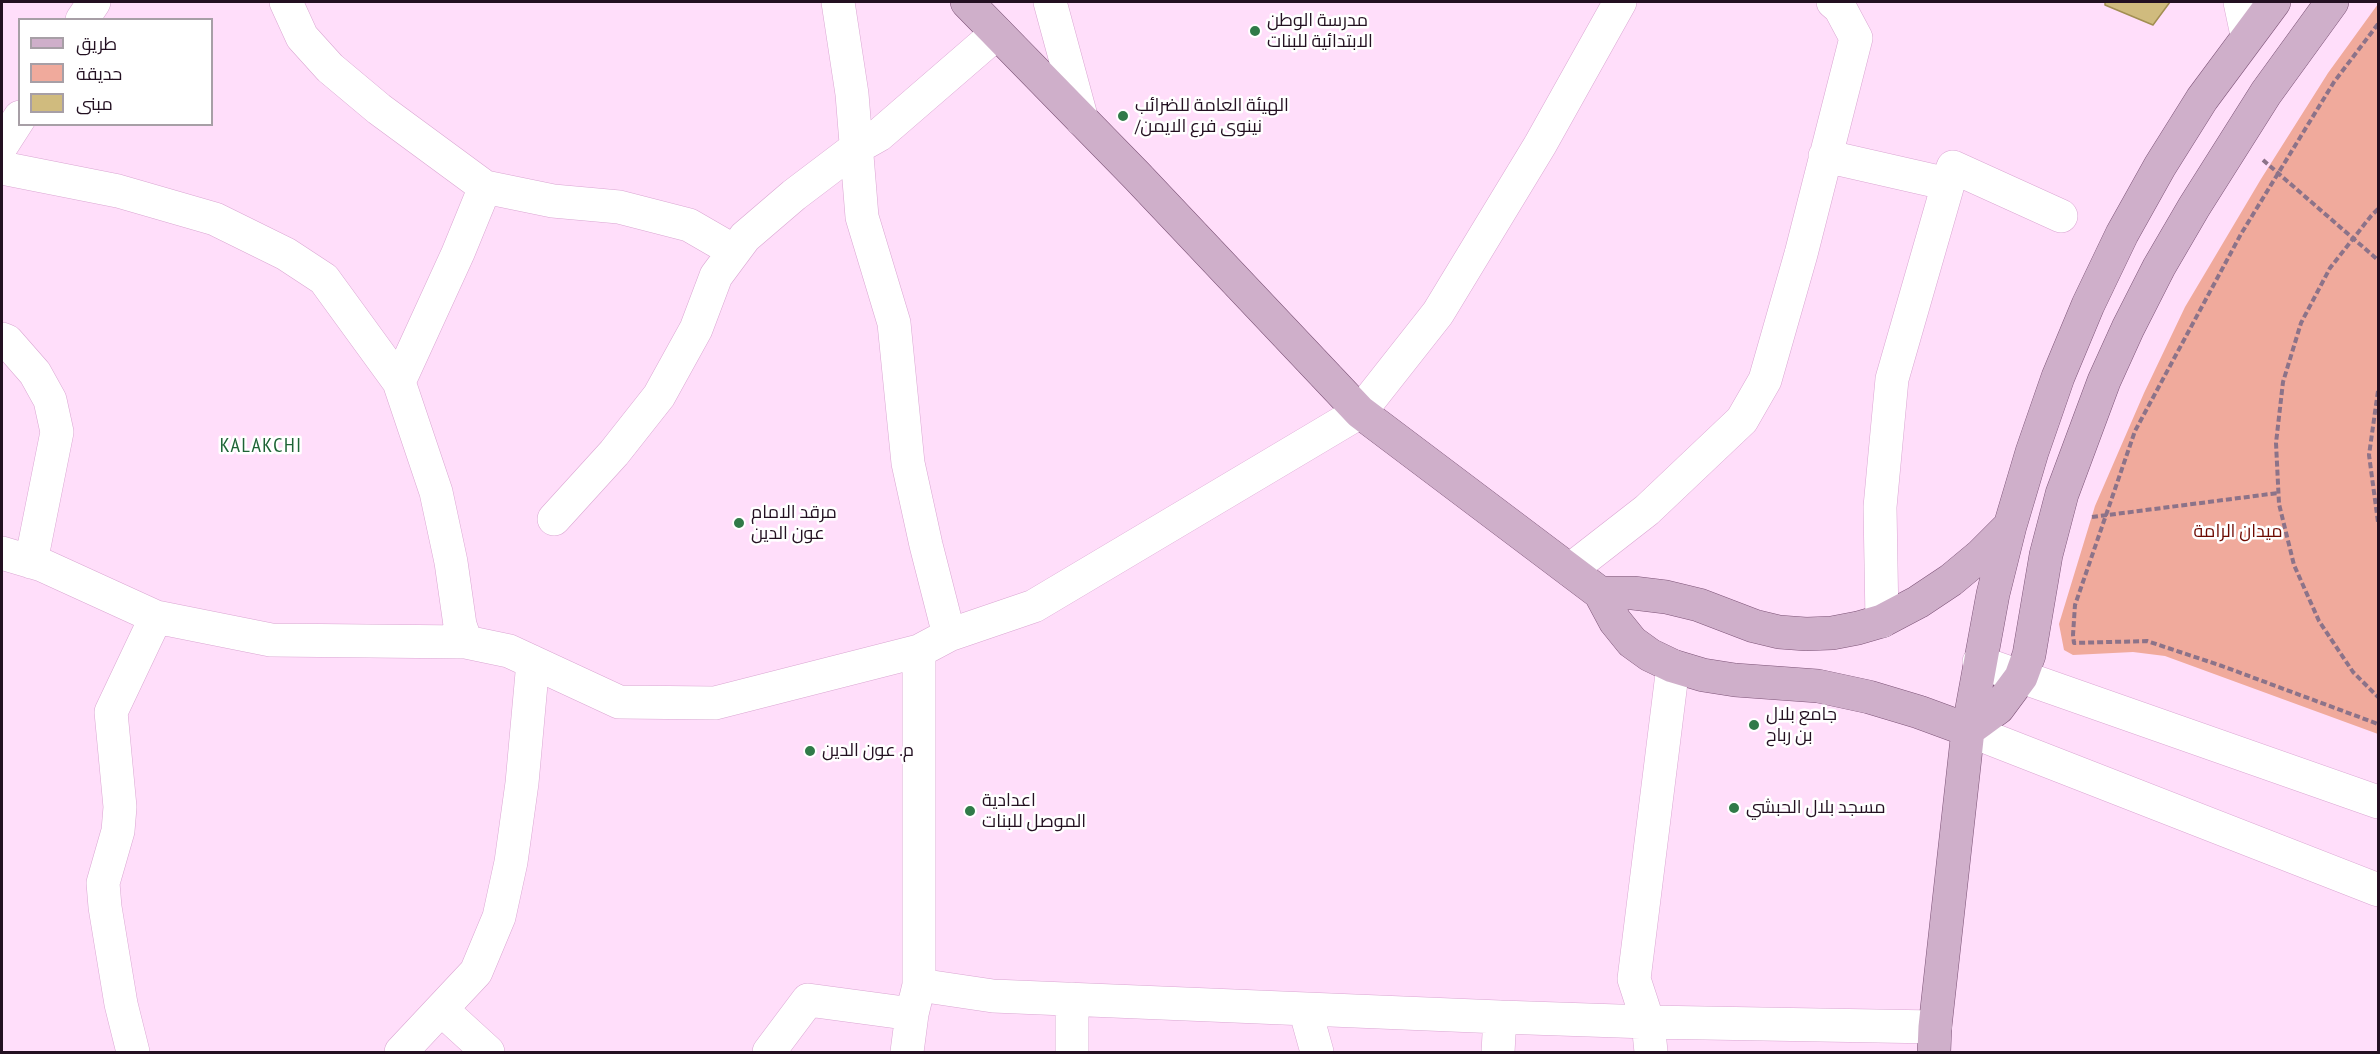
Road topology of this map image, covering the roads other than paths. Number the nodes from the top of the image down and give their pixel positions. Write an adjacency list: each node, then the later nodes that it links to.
1 (94, 2): 11 (street)
2 (286, 2): 21 (street)
3 (837, 2): 17 (street)
4 (967, 2): 12 (main road)
5 (1050, 2): 15 (street)
6 (1620, 2): 26 (street)
7 (1833, 2): 18 (street)
8 (2240, 2): 13 (street)
9 (2274, 2): 13 (main road)
10 (2332, 2): 40 (main road)
11 (83, 18)
12 (997, 33): 15 (main road); 17 (street)
13 (2247, 35): 28 (main road)
14 (18, 120): 16 (street)
15 (1082, 120): 26 (main road)
16 (2, 145)
17 (856, 148): 23 (street); 34 (street)
18 (1825, 156): 20 (street); 30 (street)
19 (2, 168): 25 (street)
20 (1948, 184): 22 (street); 33 (street)
21 (485, 187): 23 (street); 25 (street)
22 (2061, 216)
23 (735, 251): 27 (street)
24 (2, 339): 29 (street)
25 (399, 382): 35 (street)
26 (1360, 412): 30 (main road); 34 (street)
27 (554, 519)
28 (2010, 526): 33 (main road); 38 (main road)
29 (16, 557): 32 (street)
30 (1570, 570): 31 (main road)
31 (1600, 593): 33 (main road); 39 (main road)
32 (156, 617): 35 (street); 51 (street)
33 (1882, 621)
34 (949, 635): 36 (street)
35 (466, 642): 37 (street)
36 (919, 651): 37 (street); 45 (street)
37 (533, 662): 47 (street)
38 (1979, 662): 40 (street); 41 (main road)
39 (1673, 666): 41 (main road); 49 (street)
40 (2021, 677): 41 (main road); 42 (street)
41 (1968, 730): 43 (street); 50 (main road)
42 (2379, 802)
43 (2379, 890)
44 (1072, 999): 45 (street); 46 (street); 56 (street)
45 (915, 1000): 54 (street); 55 (street)
46 (1305, 1009): 48 (street); 57 (street)
47 (441, 1010): 52 (street); 53 (street)
48 (1500, 1017): 49 (street); 58 (street)
49 (1650, 1037): 50 (street)
50 (1935, 1040)
51 (133, 1053)
52 (401, 1053)
53 (488, 1053)
54 (769, 1053)
55 (907, 1053)
56 (1072, 1053)
57 (1317, 1053)
58 (1498, 1053)

